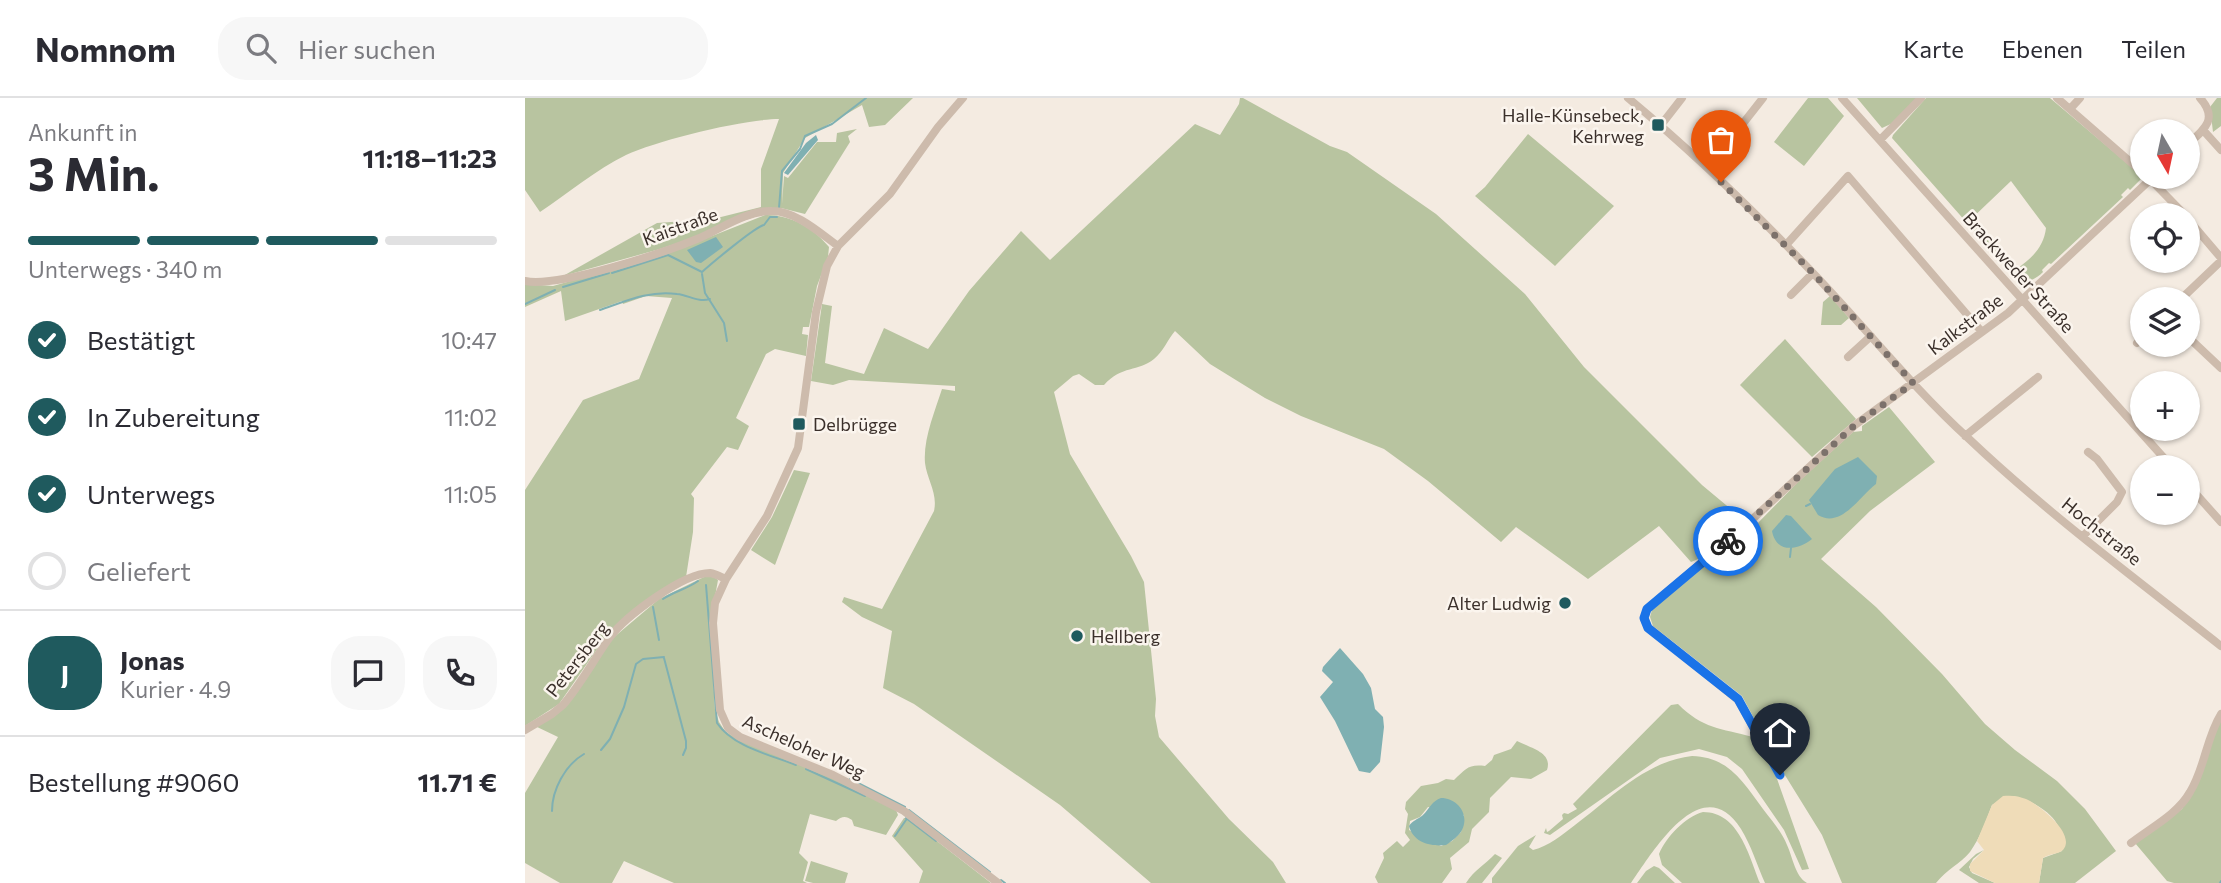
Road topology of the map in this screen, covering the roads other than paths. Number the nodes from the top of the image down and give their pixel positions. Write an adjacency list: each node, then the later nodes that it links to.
1 (963, 98): 22 (street, Ascheloher Weg)
2 (1628, 98): 11 (street, Hochstraße)
3 (1682, 98): 11 (street)
4 (1763, 98): 17 (street)
5 (1842, 98): 14 (street, Brackweder Straße)
6 (1921, 98): 14 (street)
7 (2057, 98): 10 (street)
8 (2080, 98): 10 (street)
9 (2200, 98): 12 (street)
10 (2070, 109): 16 (street)
11 (1661, 125): 17 (street, Hochstraße)
12 (2203, 130): 13 (street); 15 (street)
13 (2200, 133)
14 (1880, 140): 29 (street, Brackweder Straße)
15 (2221, 150)
16 (2130, 162)
17 (1708, 168): 23 (street, Hochstraße)
18 (2138, 189): 29 (street, Kalkstraße)
19 (2161, 189): 20 (street)
20 (2173, 203)
21 (2200, 234): 24 (street)
22 (838, 246): 26 (street, Kaistraße); 43 (street, Ascheloher Weg)
23 (1786, 246): 25 (street, Hochstraße); 30 (street)
24 (2221, 259): 27 (street)
25 (1813, 273): 28 (street); 31 (street, Hochstraße)
26 (525, 281)
27 (2193, 287)
28 (1791, 295)
29 (2022, 300): 30 (street, Kalkstraße); 39 (street, Brackweder Straße)
30 (1982, 332): 36 (street, Kalkstraße)
31 (1871, 336): 33 (street); 36 (street, Hochstraße)
32 (2200, 348): 34 (street)
33 (1848, 357)
34 (2221, 368)
35 (2038, 377): 37 (street)
36 (1913, 383): 37 (street, Hochstraße); 47 (street, Kalkstraße)
37 (1965, 436): 42 (street, Hochstraße)
38 (2088, 452): 42 (street)
39 (2161, 455)
40 (2200, 499): 41 (street)
41 (2221, 522)
42 (2083, 536): 44 (street, Hochstraße)
43 (726, 579): 46 (street, Petersberg); 49 (street, Ascheloher Weg)
44 (2221, 646)
45 (2221, 715): 48 (street)
46 (525, 730)
47 (1780, 775)
48 (2131, 843)
49 (998, 883)

